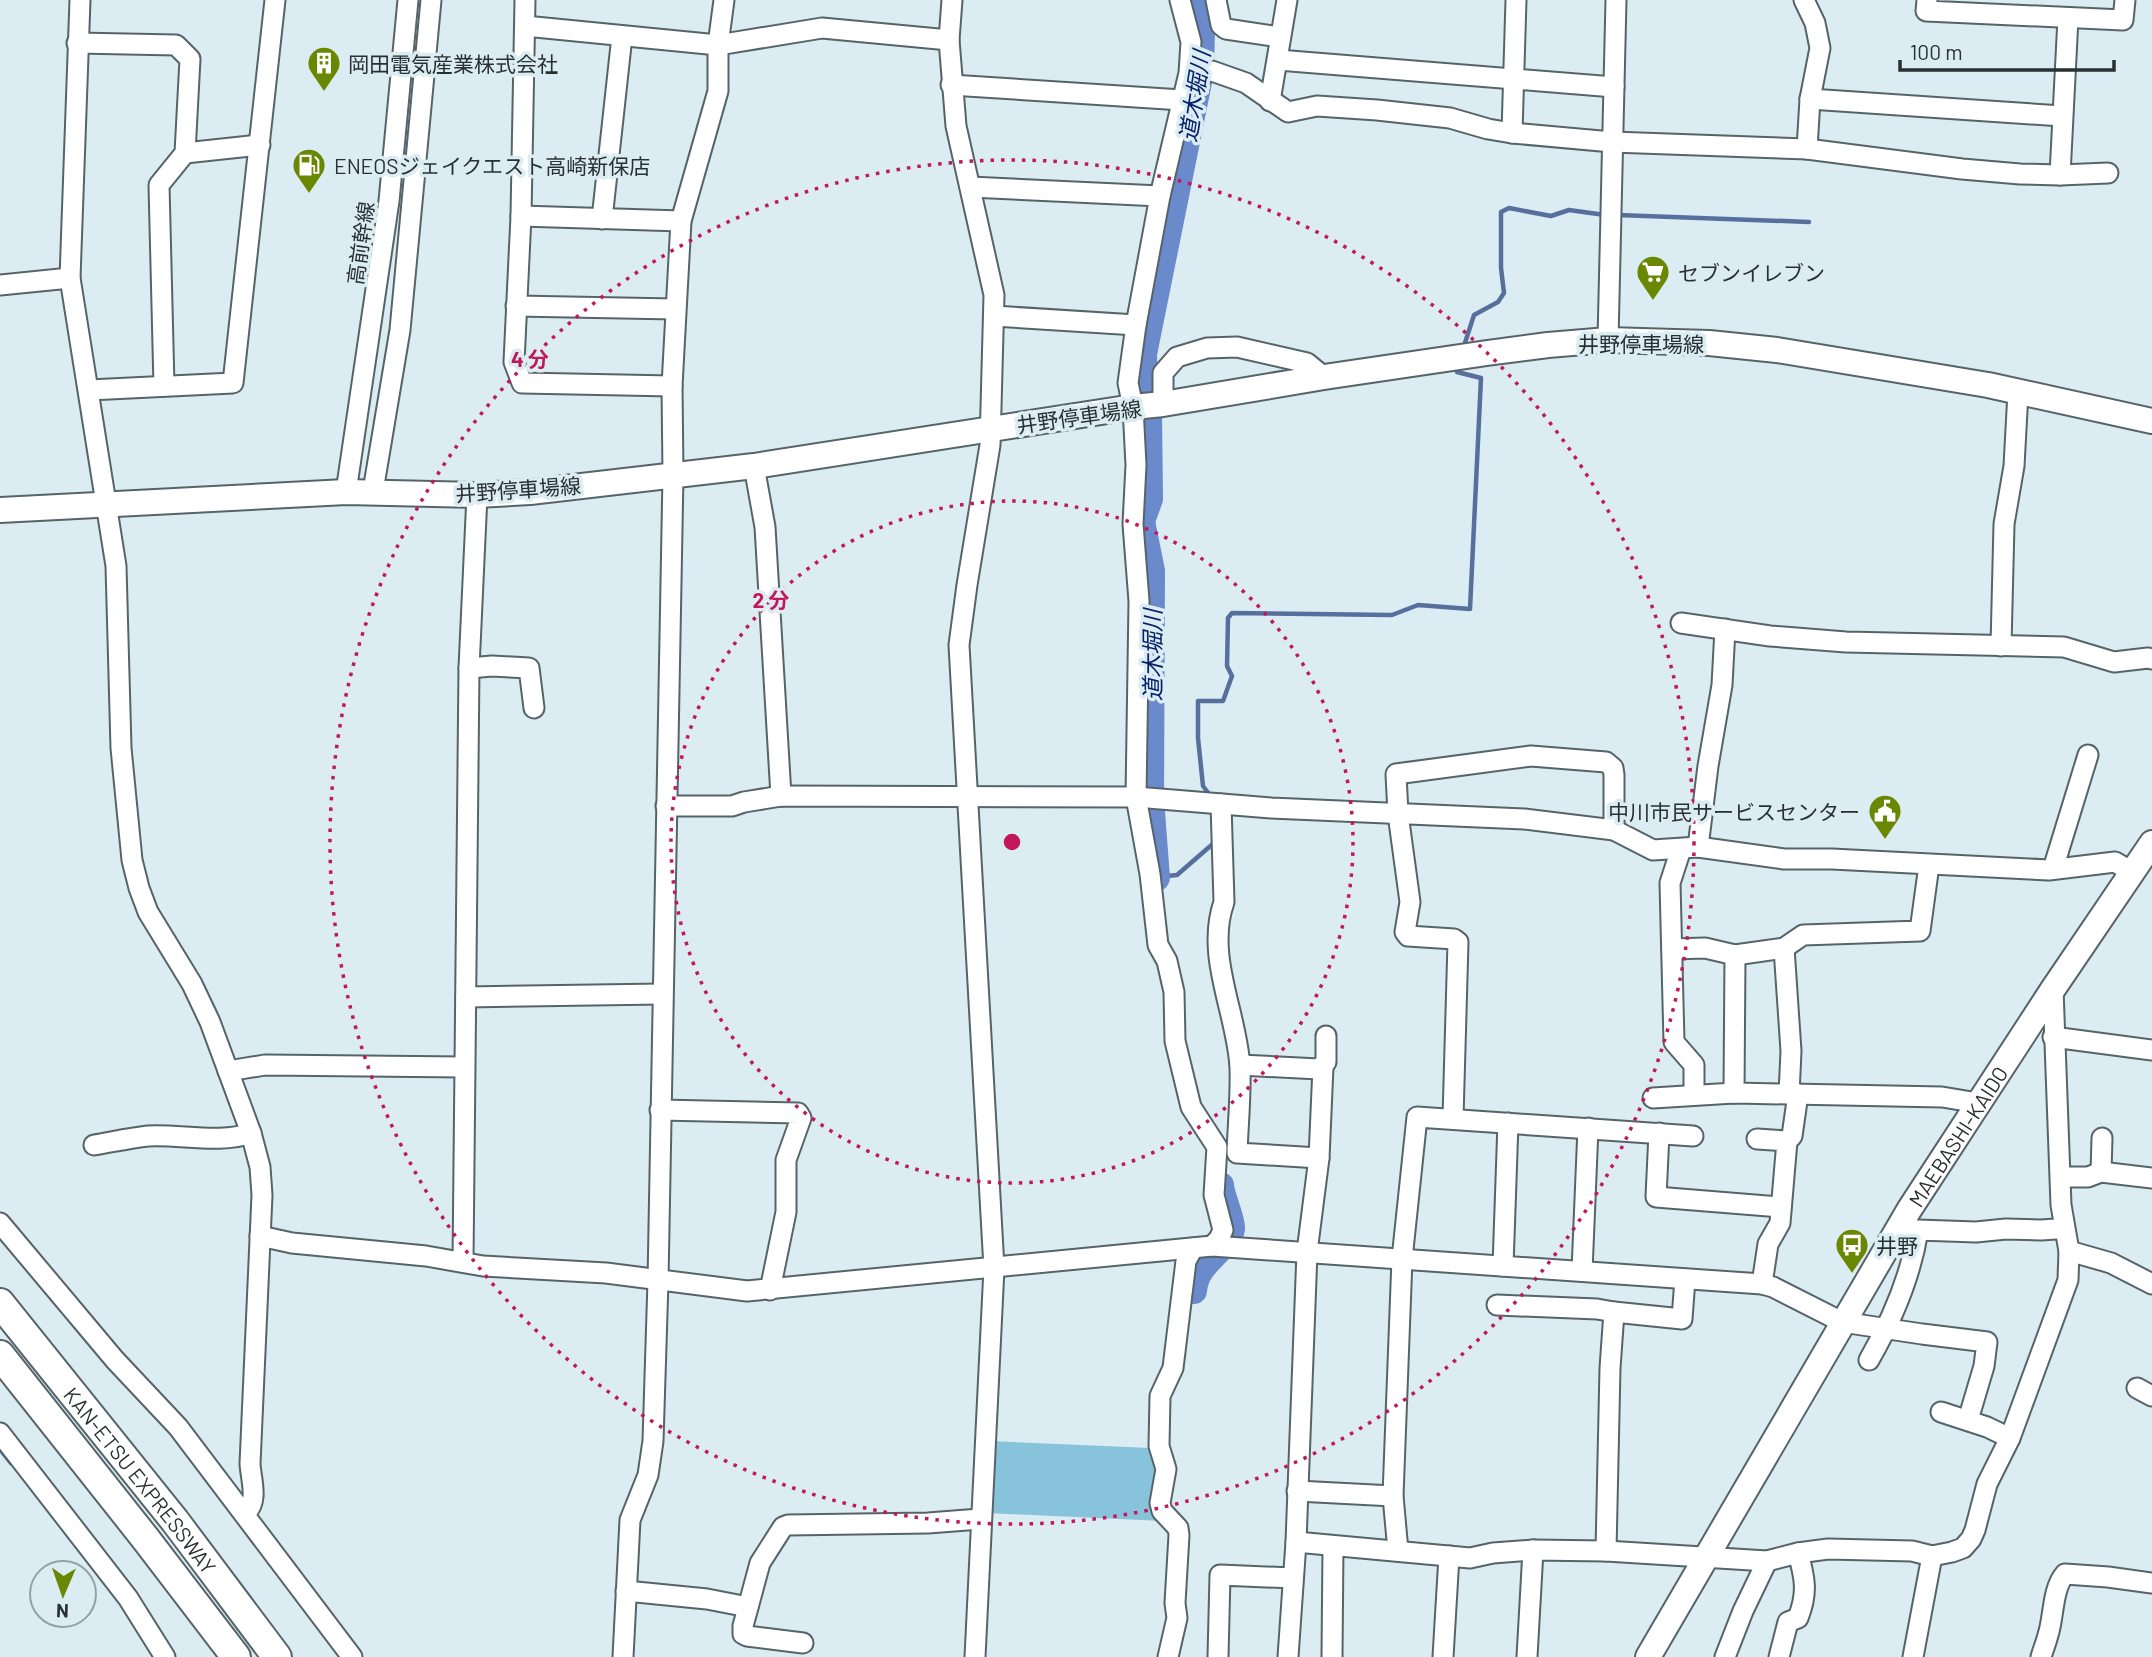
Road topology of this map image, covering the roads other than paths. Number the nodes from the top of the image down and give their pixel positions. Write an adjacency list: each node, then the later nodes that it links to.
1 (79, 0): 21 (street)
2 (275, 0): 34 (street)
3 (408, 0): 63 (street, 高前幹線)
4 (431, 0): 62 (street)
5 (525, 0): 17 (street)
6 (724, 0): 22 (street)
7 (952, 0): 20 (street)
8 (1181, 0): 29 (street)
9 (1216, 0): 19 (street)
10 (1287, 0): 19 (street)
11 (1516, 0): 25 (street)
12 (1616, 0): 27 (street)
13 (1804, 0): 28 (street)
14 (1927, 0): 16 (street)
15 (2125, 0): 16 (street)
16 (2068, 18): 31 (street)
17 (525, 26): 18 (street); 41 (street)
18 (622, 36): 22 (street); 42 (street)
19 (1280, 37): 23 (street)
20 (949, 40): 22 (street); 26 (street)
21 (77, 43): 36 (street); 44 (street)
22 (718, 45): 43 (street)
23 (1278, 60): 25 (street); 30 (street)
24 (1212, 71): 30 (street)
25 (1514, 79): 27 (street); 32 (street)
26 (951, 85): 29 (street); 39 (street)
27 (1614, 87): 33 (street)
28 (1810, 99): 31 (street); 35 (street)
29 (1182, 100): 40 (street)
30 (1270, 101): 32 (street)
31 (2062, 116): 38 (street)
32 (1512, 133): 33 (street)
33 (1612, 142): 35 (street); 50 (street)
34 (260, 145): 36 (street); 52 (street)
35 (1807, 149): 38 (street)
36 (185, 153): 52 (street)
37 (2108, 173): 38 (street)
38 (2060, 175)
39 (970, 187): 40 (street); 48 (street)
40 (1160, 196): 49 (street)
41 (521, 216): 42 (street); 46 (street)
42 (602, 219): 43 (street)
43 (681, 221): 47 (street)
44 (70, 278): 45 (street); 54 (street)
45 (0, 285)
46 (516, 306): 47 (street); 53 (street)
47 (675, 309): 53 (street)
48 (994, 317): 49 (street); 59 (street)
49 (1136, 324): 57 (street)
50 (1608, 340): 51 (main road, 井野停車場線); 55 (main road, 井野停車場線)
51 (1324, 377): 56 (main road, 井野停車場線); 56 (street)
52 (164, 386): 54 (street)
53 (672, 386): 61 (street)
54 (89, 390): 65 (street)
55 (2018, 392): 58 (main road, 井野停車場線); 69 (street)
56 (1163, 404): 57 (main road, 井野停車場線)
57 (1133, 407): 59 (main road, 井野停車場線); 76 (street)
58 (2152, 421)
59 (990, 429): 60 (main road, 井野停車場線); 75 (street)
60 (754, 466): 61 (main road, 井野停車場線); 74 (street)
61 (673, 475): 64 (main road, 井野停車場線); 78 (street)
62 (373, 491): 63 (main road, 井野停車場線); 64 (main road, 井野停車場線)
63 (346, 492): 65 (main road, 井野停車場線)
64 (477, 495): 71 (street)
65 (106, 503): 66 (main road, 井野停車場線); 98 (street)
66 (0, 510)
67 (1681, 622): 68 (street)
68 (1725, 629): 69 (street); 82 (street)
69 (2001, 646): 70 (street)
70 (2152, 659)
71 (469, 668): 72 (street); 91 (street)
72 (534, 708)
73 (2088, 755): 84 (street)
74 (781, 796): 75 (street); 78 (street)
75 (969, 796): 76 (street); 131 (street)
76 (1136, 796): 77 (street); 124 (street)
77 (1221, 804): 79 (street); 95 (street)
78 (666, 806): 90 (street)
79 (1398, 814): 80 (street); 80 (street); 105 (street)
80 (1614, 831): 82 (street)
81 (2152, 843): 85 (main road, MAEBASHI-KAIDO)
82 (1690, 848): 83 (street); 86 (street)
83 (1929, 865): 84 (street); 87 (street)
84 (2053, 869): 85 (street)
85 (2132, 872): 89 (main road, MAEBASHI-KAIDO)
86 (1672, 948): 88 (street); 100 (street)
87 (1784, 948): 88 (street); 101 (street)
88 (1735, 955): 99 (street)
89 (2053, 989): 93 (street); 103 (main road, MAEBASHI-KAIDO)
90 (662, 994): 91 (street); 104 (street)
91 (466, 997): 96 (street)
92 (1326, 1036): 97 (street)
93 (2053, 1037): 94 (street); 117 (street)
94 (2152, 1050)
95 (1240, 1065): 97 (street); 115 (street)
96 (464, 1067): 98 (street); 129 (street)
97 (1323, 1067): 115 (street)
98 (228, 1070): 108 (street)
99 (1734, 1093): 100 (street); 101 (street)
100 (1694, 1094): 102 (street)
101 (1793, 1094): 103 (street); 113 (street)
102 (1653, 1098)
103 (1978, 1103): 123 (main road, MAEBASHI-KAIDO)
104 (660, 1110): 134 (street); 137 (street)
105 (1453, 1118): 106 (street); 128 (street)
106 (1508, 1123): 107 (street); 130 (street)
107 (1588, 1128): 109 (street); 132 (street)
108 (251, 1133): 114 (street); 122 (street)
109 (1659, 1133): 110 (street); 119 (street)
110 (1693, 1136)
111 (2102, 1138): 116 (street)
112 (1757, 1139): 113 (street)
113 (1787, 1141): 119 (street)
114 (94, 1145)
115 (1319, 1158): 127 (street)
116 (2101, 1172): 117 (street); 118 (street)
117 (2061, 1177): 121 (street)
118 (2152, 1178)
119 (1781, 1207): 135 (street)
120 (0, 1223): 151 (street)
121 (2064, 1226): 125 (street); 126 (street)
122 (260, 1236): 129 (street); 151 (street)
123 (1890, 1242): 125 (street); 141 (main road, MAEBASHI-KAIDO)
124 (1202, 1247): 127 (street); 131 (street); 174 (street)
125 (1915, 1250): 142 (street)
126 (2069, 1251): 136 (street); 148 (street)
127 (1307, 1252): 128 (street); 149 (street)
128 (1402, 1259): 130 (street); 150 (street)
129 (463, 1262): 134 (street)
130 (1503, 1266): 132 (street)
131 (994, 1268): 137 (street); 152 (street)
132 (1581, 1272): 133 (street)
133 (1685, 1279): 135 (street); 140 (street)
134 (658, 1281): 137 (street); 165 (street)
135 (1762, 1284): 141 (street)
136 (2152, 1284)
137 (769, 1290)
138 (0, 1303): 170 (highway, KAN-ETSU EXPRESSWAY)
139 (1497, 1305): 140 (street)
140 (1614, 1312): 157 (street)
141 (1842, 1322): 142 (street); 161 (main road, MAEBASHI-KAIDO)
142 (1886, 1327): 144 (street); 146 (street)
143 (0, 1354): 169 (highway, KAN-ETSU EXPRESSWAY)
144 (1869, 1360)
145 (1941, 1412): 146 (street)
146 (1968, 1420): 148 (street)
147 (0, 1433): 168 (street)
148 (2010, 1438): 160 (street)
149 (1297, 1491): 150 (street); 153 (street)
150 (1393, 1496): 156 (street)
151 (244, 1513): 171 (street)
152 (980, 1518): 166 (street); 173 (street)
153 (1296, 1542): 154 (street); 163 (street)
154 (1333, 1546): 156 (street); 177 (street)
155 (1533, 1550): 157 (street); 159 (street); 179 (street)
156 (1398, 1551): 159 (street)
157 (1606, 1551): 161 (street)
158 (1798, 1553): 160 (street); 162 (street); 182 (street)
159 (1449, 1556): 178 (street)
160 (1931, 1556): 183 (street)
161 (1706, 1558): 162 (street); 180 (main road, MAEBASHI-KAIDO)
162 (1767, 1561): 181 (street)
163 (1293, 1578): 175 (street); 176 (street)
164 (2151, 1580): 184 (street)
165 (626, 1591): 166 (street); 172 (street)
166 (748, 1607): 167 (street)
167 (803, 1643)
168 (165, 1657)
169 (236, 1657)
170 (277, 1657)
171 (352, 1657)
172 (622, 1657)
173 (975, 1657)
174 (1168, 1657)
175 (1218, 1657)
176 (1289, 1657)
177 (1332, 1657)
178 (1443, 1657)
179 (1527, 1657)
180 (1648, 1657)
181 (1725, 1657)
182 (1779, 1657)
183 (1913, 1657)
184 (2041, 1657)

